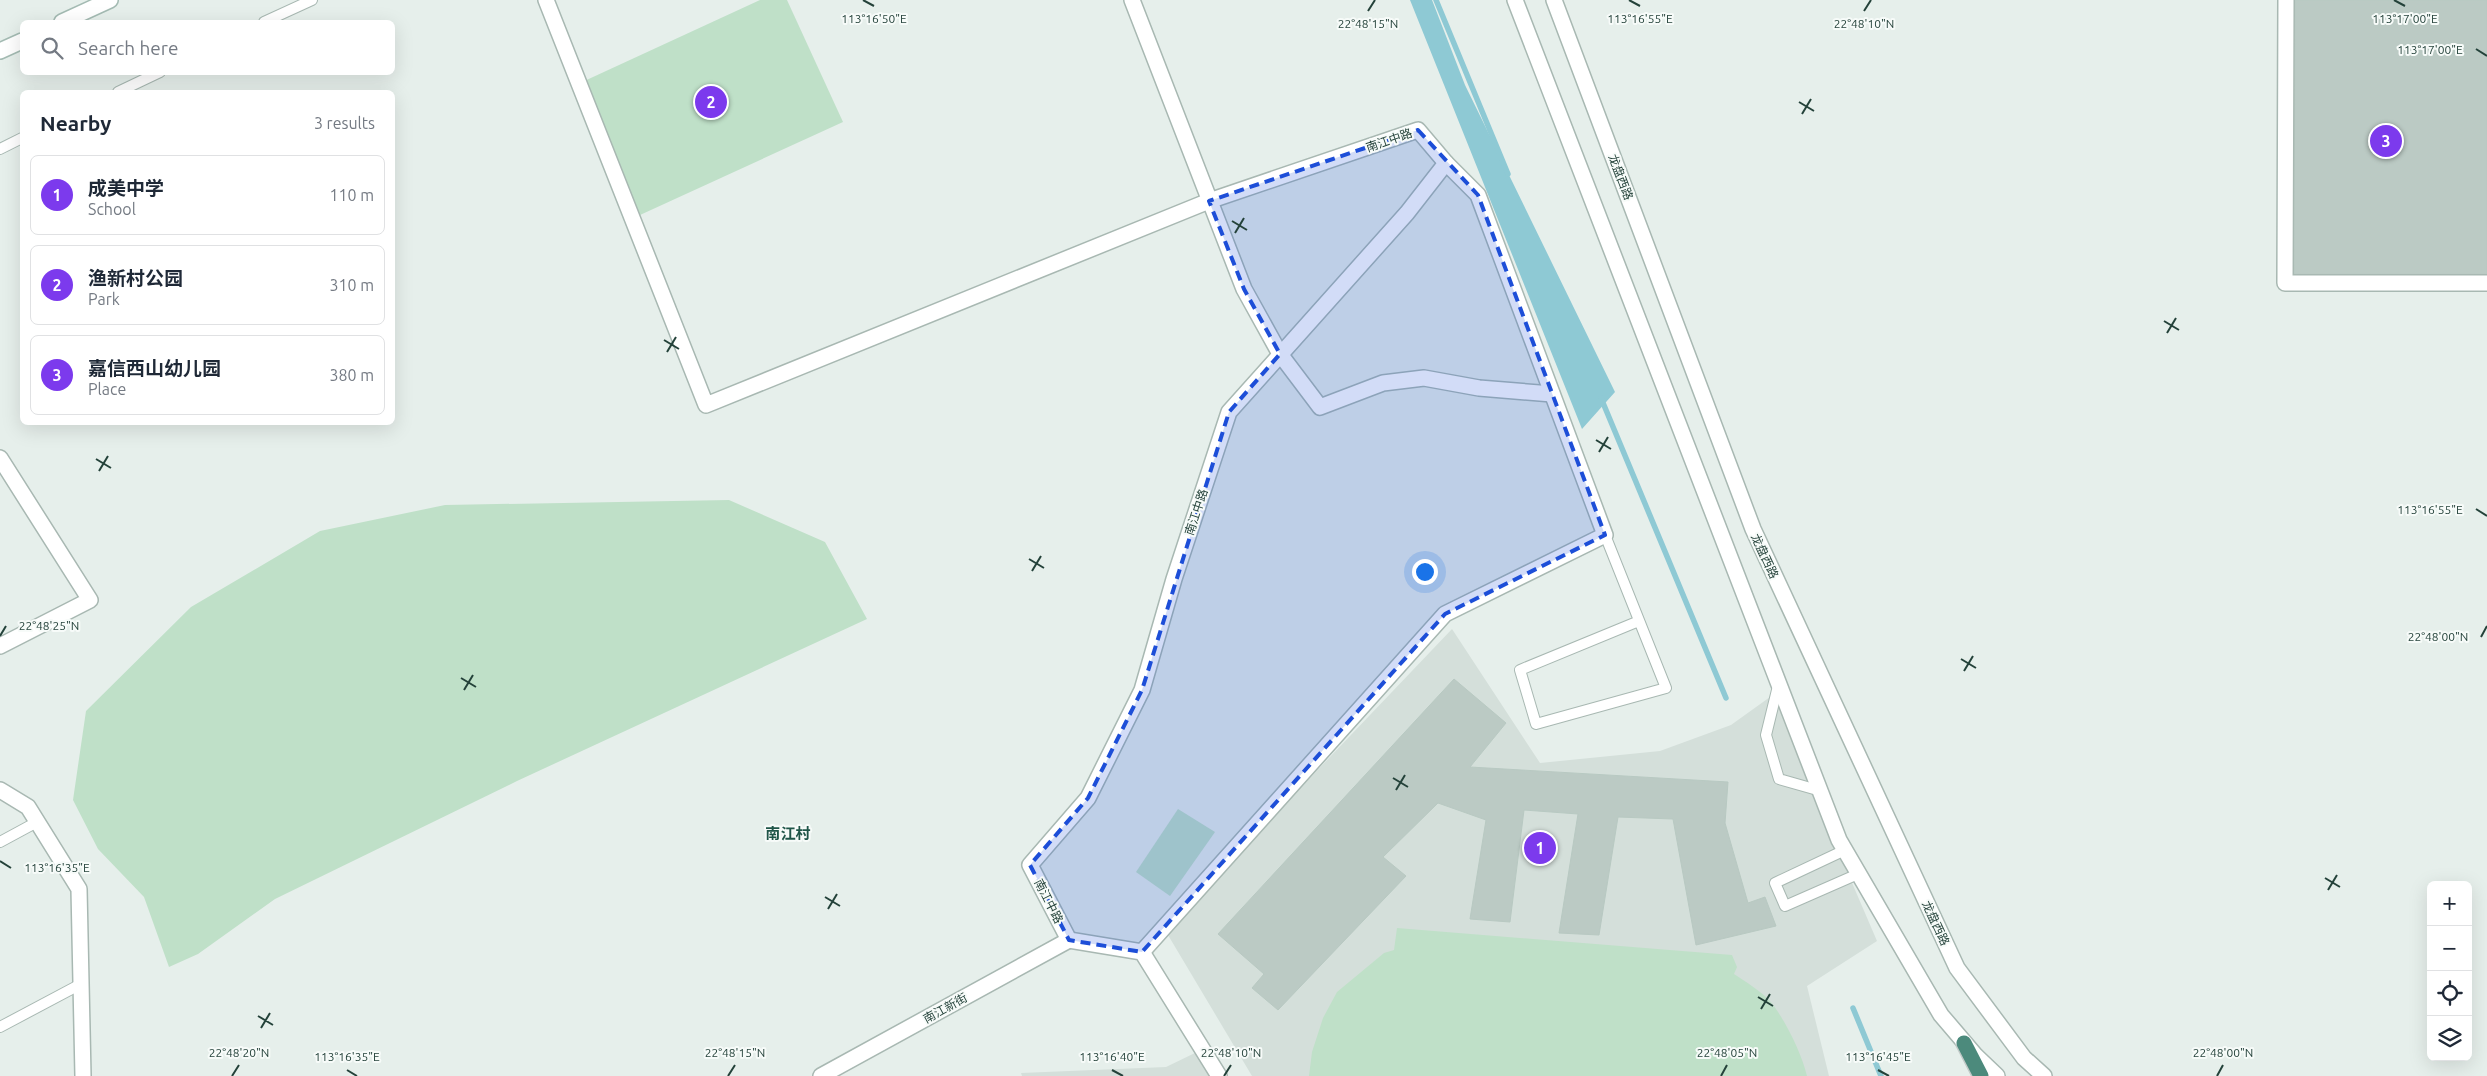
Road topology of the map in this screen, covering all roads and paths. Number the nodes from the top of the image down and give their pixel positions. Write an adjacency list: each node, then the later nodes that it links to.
1 (110, 0): 8 (street)
2 (312, 0): 9 (lane)
3 (546, 0): 17 (street)
4 (1132, 0): 17 (street)
5 (1515, 0): 25 (street)
6 (1554, 0): 42 (street, 龙盘西路)
7 (2286, 0): 18 (street)
8 (66, 20)
9 (268, 20)
10 (20, 42): 11 (street)
11 (0, 51)
12 (154, 75): 13 (lane)
13 (122, 90)
14 (20, 139): 15 (lane)
15 (0, 149)
16 (1446, 163): 17 (street, 南江中路); 19 (street, 南江中路); 20 (street)
17 (1210, 200): 19 (street)
18 (2487, 283)
19 (1280, 354): 20 (street); 32 (street, 南江中路)
20 (1552, 394): 22 (street)
21 (0, 458): 24 (street)
22 (1605, 535): 23 (lane); 33 (street)
23 (1639, 621): 23 (lane)
24 (0, 646)
25 (1779, 680): 27 (street); 27 (lane)
26 (0, 790): 28 (street)
27 (1820, 791): 30 (street)
28 (37, 822): 29 (lane); 34 (street)
29 (0, 842)
30 (1845, 850): 31 (street); 31 (lane)
31 (1858, 874): 36 (street)
32 (1069, 940): 33 (street); 38 (street, 南江新街)
33 (1142, 952): 39 (street)
34 (81, 984): 35 (lane); 37 (street)
35 (0, 1027)
36 (1964, 1043): 40 (highway); 41 (street)
37 (83, 1076)
38 (821, 1076)
39 (1219, 1076)
40 (1981, 1076)
41 (1997, 1076)
42 (2044, 1076)

